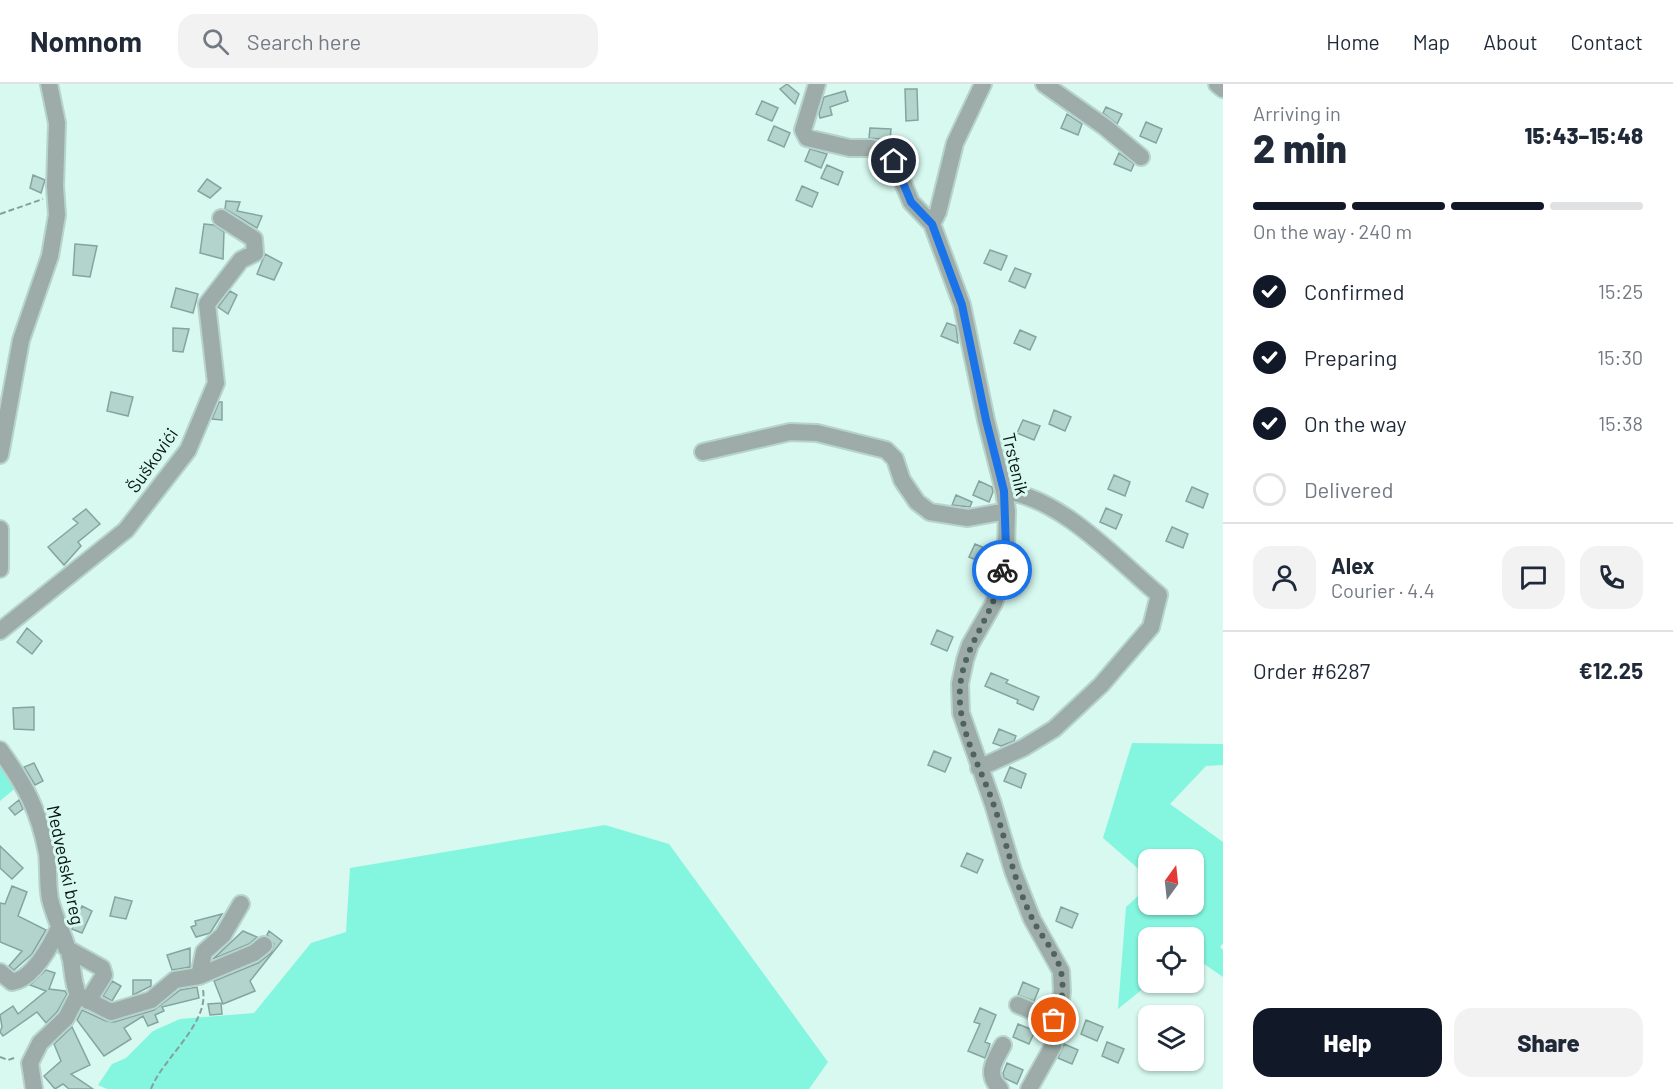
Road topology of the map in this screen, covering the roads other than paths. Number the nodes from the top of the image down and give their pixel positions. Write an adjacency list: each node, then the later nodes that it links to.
1 (49, 84): 11 (street)
2 (818, 84): 9 (street, Trstenik)
3 (983, 84): 9 (street)
4 (1044, 84): 7 (street)
5 (1217, 84): 6 (street)
6 (1223, 89)
7 (1141, 157)
8 (221, 218): 16 (street, Šuškovići)
9 (932, 224): 12 (street, Trstenik)
10 (704, 452): 13 (street)
11 (0, 455)
12 (1004, 491): 13 (street, Trstenik); 18 (street)
13 (1007, 510): 18 (street, Trstenik)
14 (0, 529): 15 (street)
15 (0, 569)
16 (0, 631)
17 (0, 750): 20 (street, Medvedski breg)
18 (979, 768): 27 (street, Trstenik)
19 (241, 904): 24 (street)
20 (59, 928): 22 (street, Medvedski breg); 23 (street)
21 (264, 945): 24 (street)
22 (66, 948): 25 (street, Medvedski breg); 25 (street)
23 (0, 972)
24 (199, 975): 25 (street)
25 (83, 998): 29 (street)
26 (1018, 1005): 27 (street)
27 (1058, 1022): 31 (street, Trstenik)
28 (1003, 1045): 30 (street)
29 (34, 1089)
30 (1000, 1089)
31 (1029, 1089)

